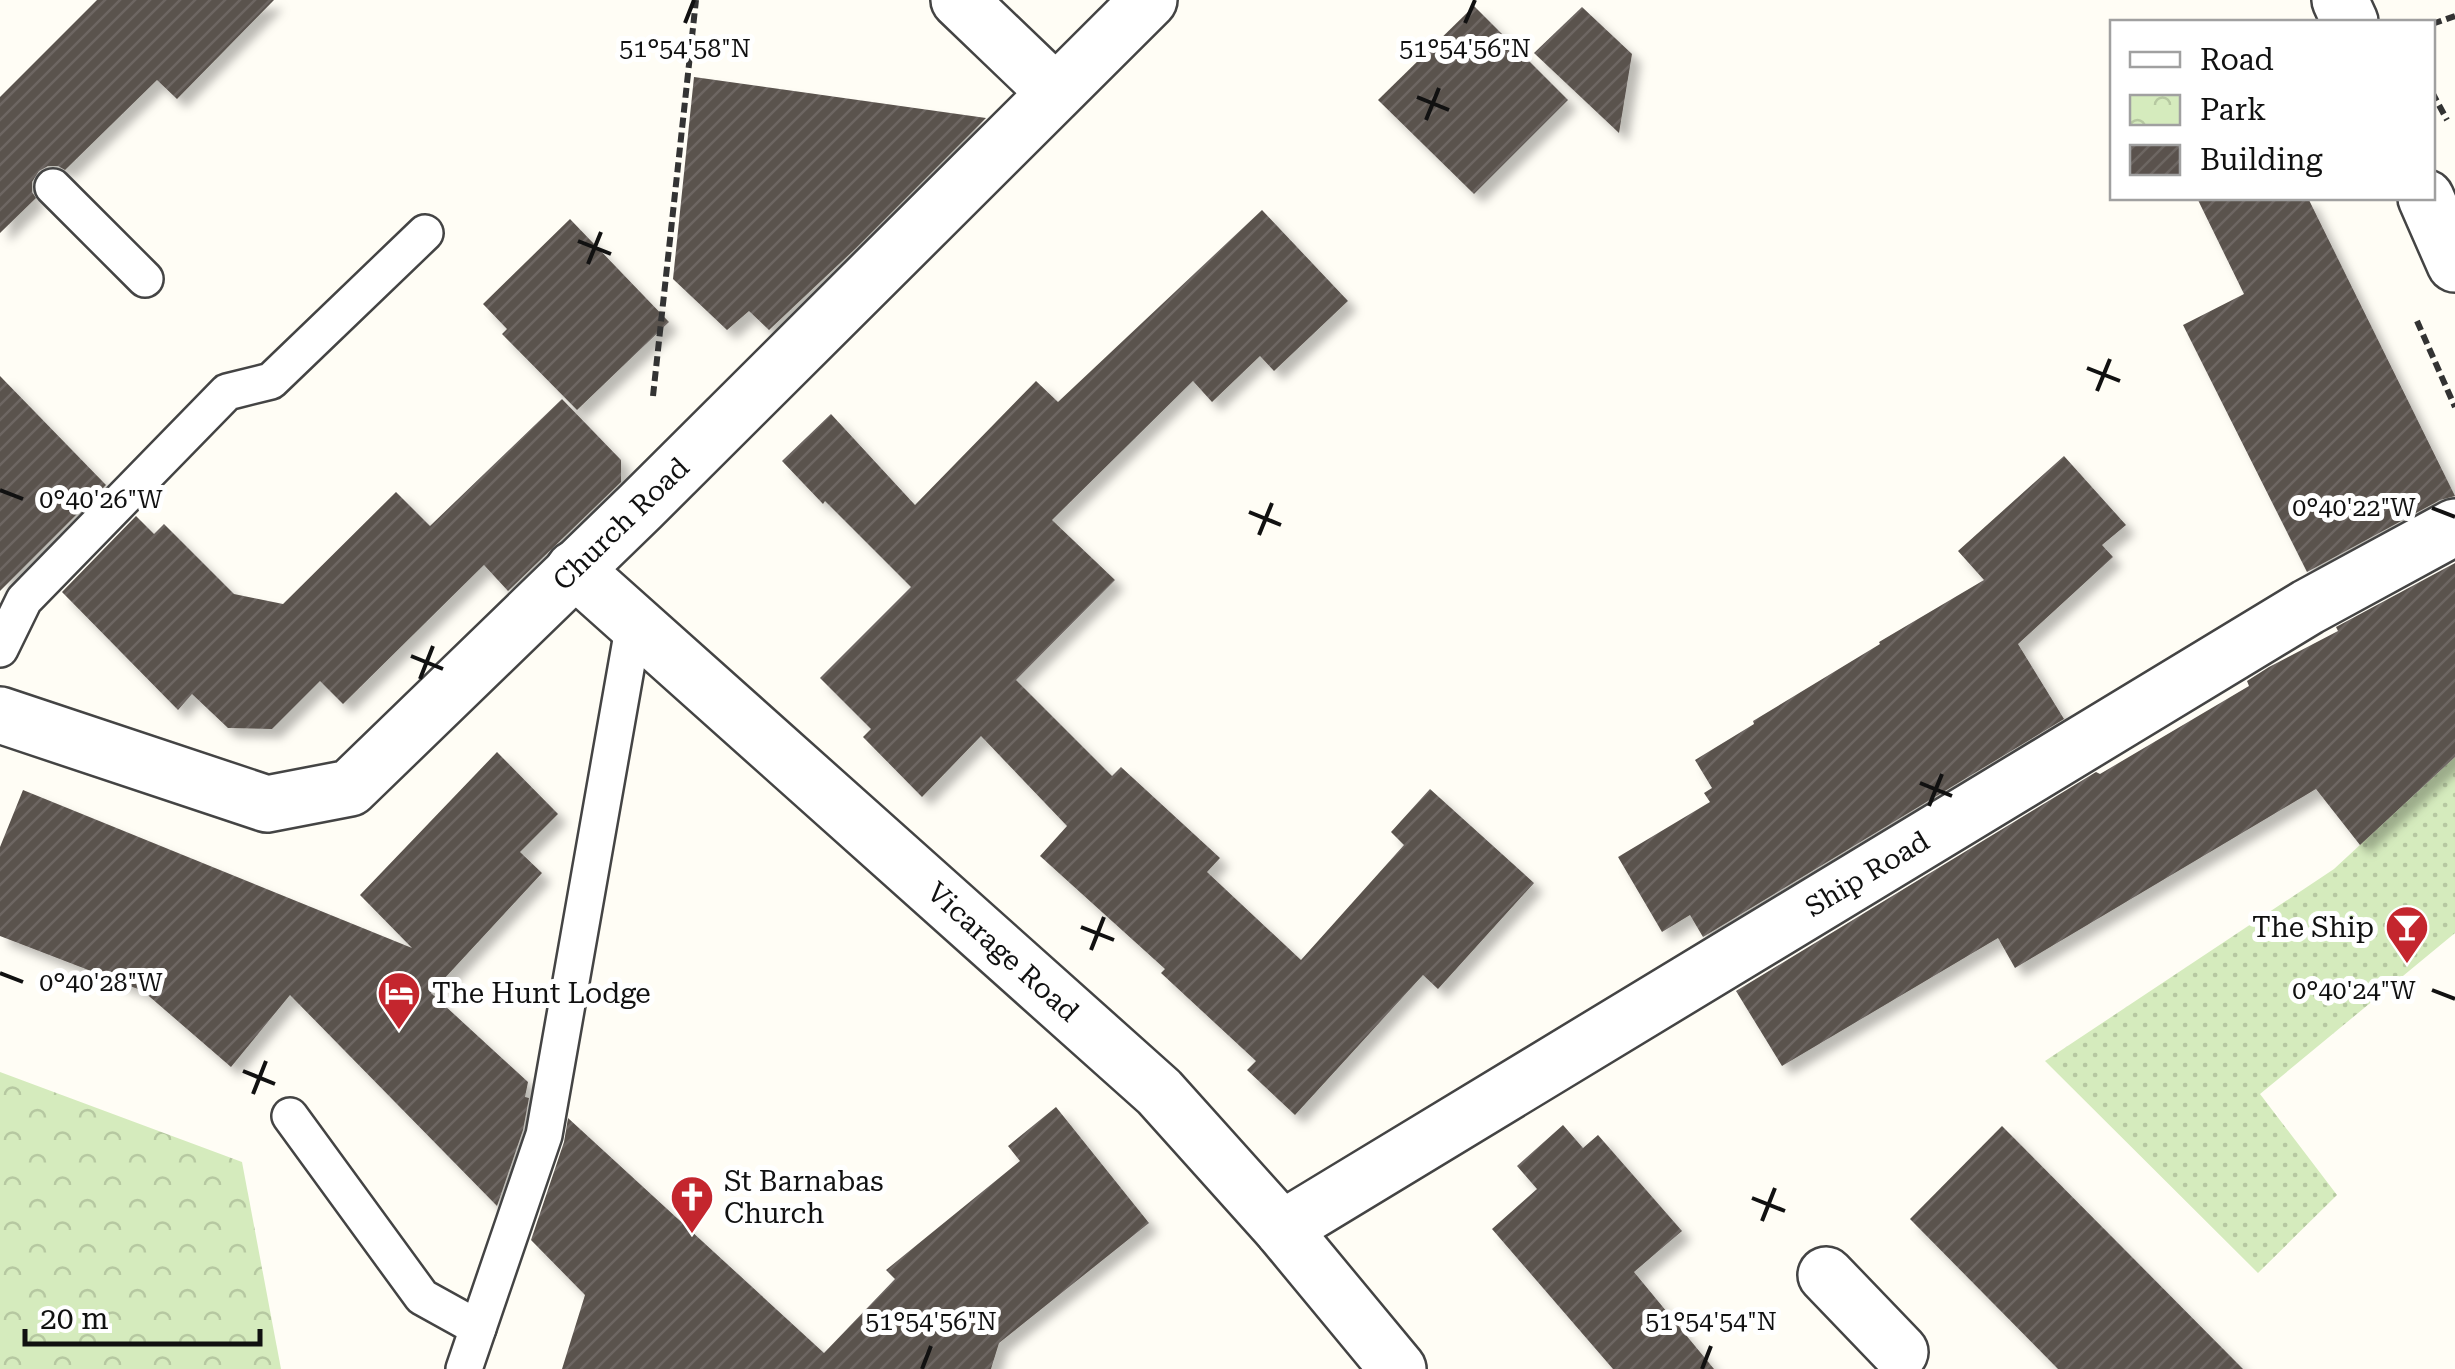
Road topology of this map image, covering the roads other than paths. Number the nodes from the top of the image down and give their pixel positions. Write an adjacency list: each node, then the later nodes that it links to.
1 (959, 0): 3 (street)
2 (1149, 0): 3 (street, Church Road)
3 (1055, 92): 10 (street, Church Road)
4 (53, 187): 8 (lane)
5 (2427, 200): 7 (street)
6 (425, 233): 12 (lane)
7 (2455, 264)
8 (145, 279)
9 (2455, 527): 15 (street, Ship Road)
10 (574, 568): 11 (street, Vicarage Road); 13 (street, Church Road)
11 (634, 623): 15 (street, Vicarage Road); 17 (lane)
12 (0, 649)
13 (0, 715)
14 (290, 1116): 17 (lane)
15 (1282, 1229): 20 (street, Vicarage Road)
16 (1826, 1275): 18 (street)
17 (478, 1328): 19 (lane)
18 (1899, 1363)
19 (464, 1369)
20 (1398, 1369)

